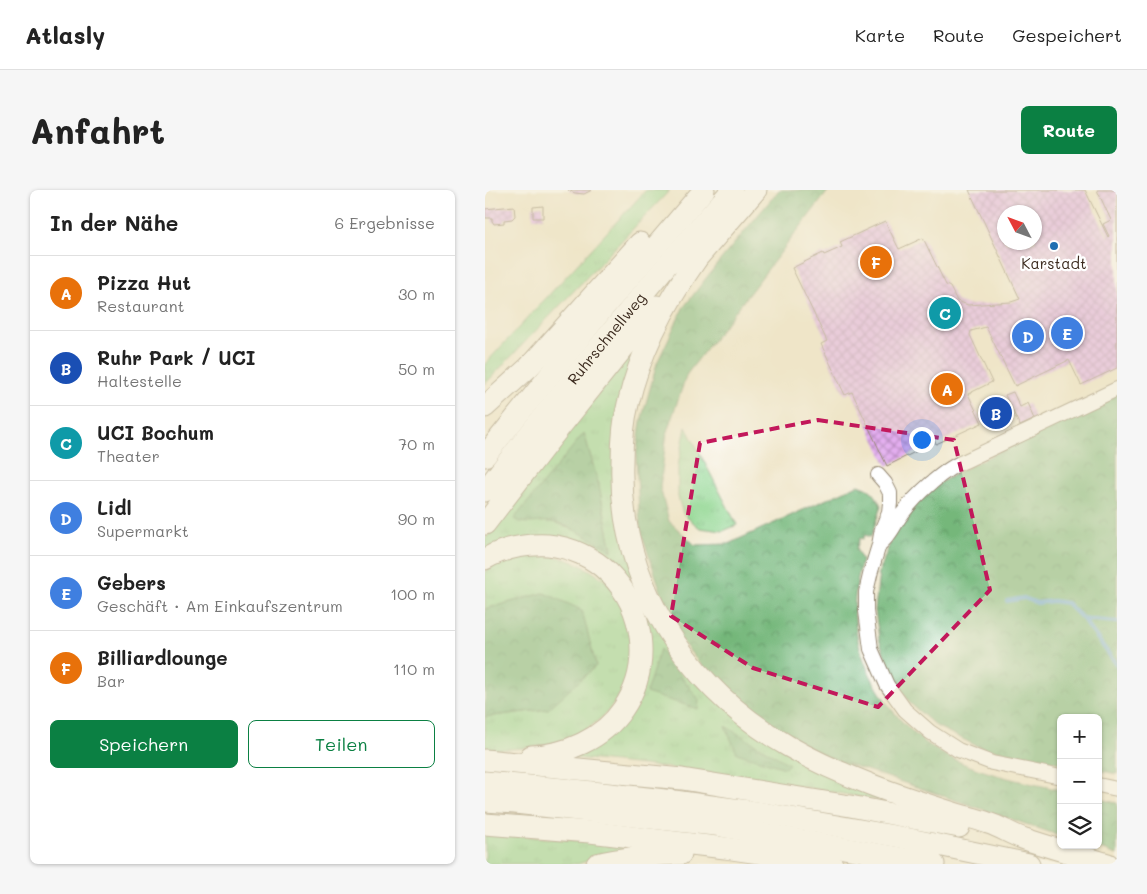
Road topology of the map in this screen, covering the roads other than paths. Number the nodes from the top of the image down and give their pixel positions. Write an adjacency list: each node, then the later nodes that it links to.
1 (700, 190): 6 (highway)
2 (704, 190): 10 (highway, Ruhrschnellweg)
3 (732, 190): 12 (highway, Ruhrschnellweg)
4 (756, 190): 5 (highway)
5 (696, 260): 13 (highway); 24 (highway)
6 (543, 352): 8 (highway); 9 (highway)
7 (1117, 389): 14 (street)
8 (485, 407)
9 (485, 424)
10 (485, 456)
11 (878, 475): 14 (street)
12 (485, 491)
13 (485, 524)
14 (879, 545): 18 (street)
15 (485, 559): 16 (highway)
16 (485, 754)
17 (485, 760): 24 (highway)
18 (1057, 776)
19 (485, 782): 29 (highway)
20 (1102, 786): 21 (street)
21 (1117, 789)
22 (485, 801): 28 (highway)
23 (485, 824): 25 (highway)
24 (1023, 838): 30 (highway)
25 (725, 848): 26 (highway); 27 (highway)
26 (597, 864)
27 (831, 864)
28 (934, 864)
29 (1029, 864)
30 (1108, 864)

